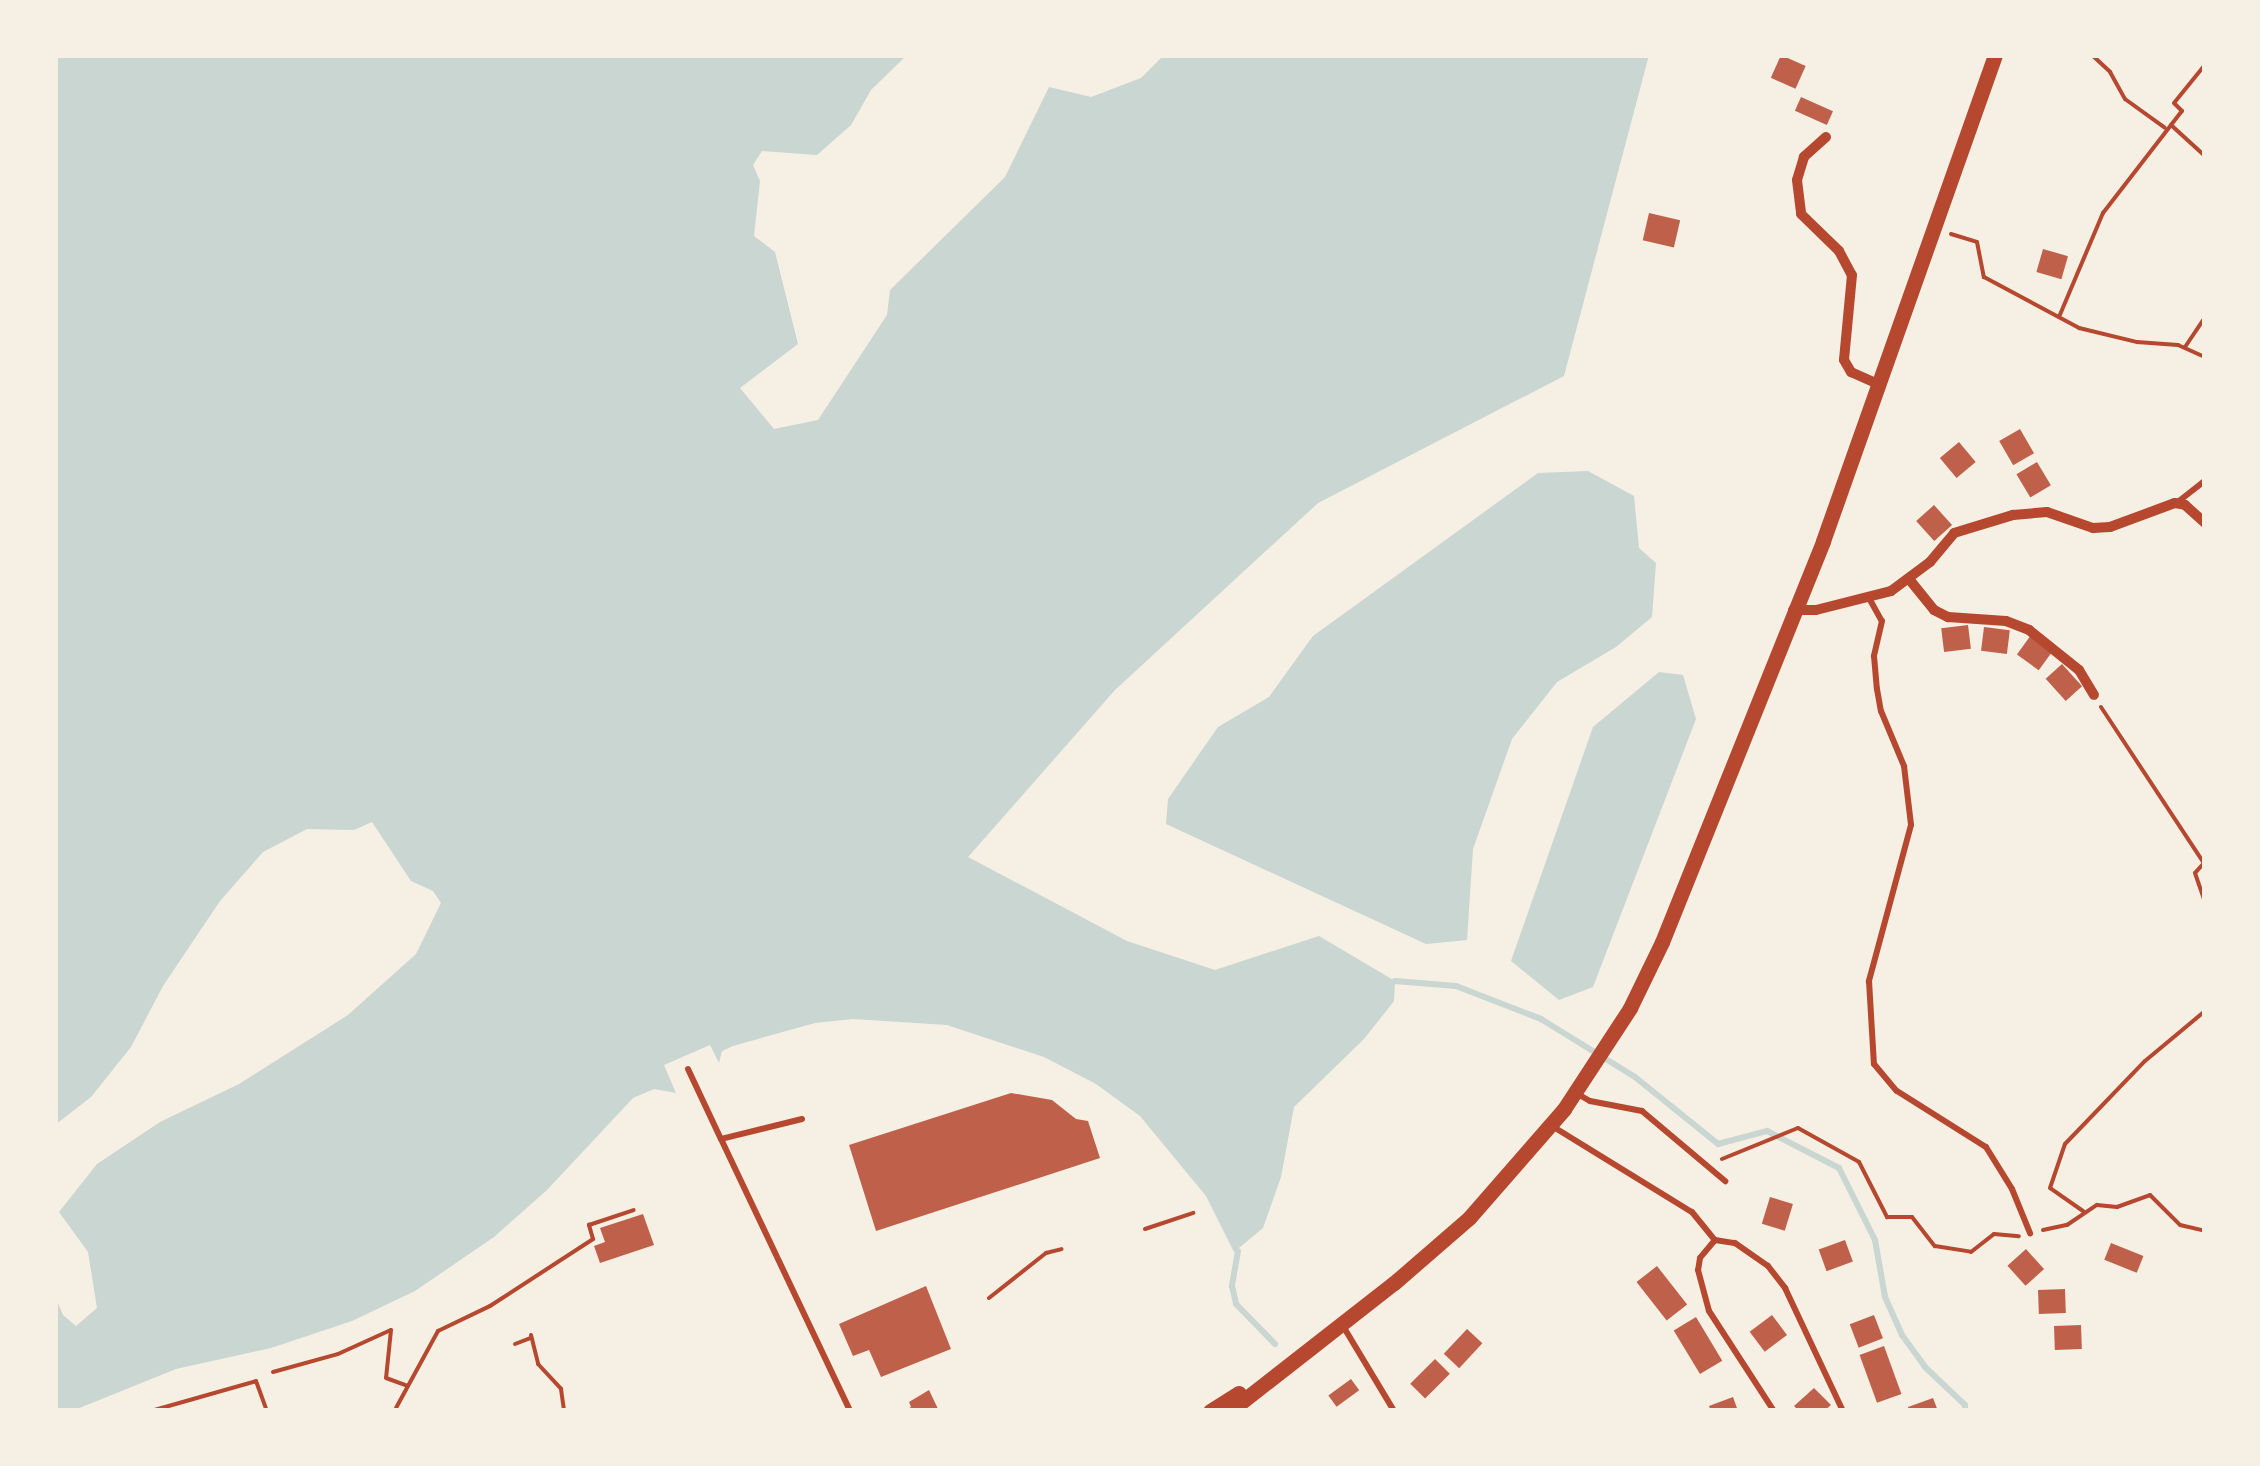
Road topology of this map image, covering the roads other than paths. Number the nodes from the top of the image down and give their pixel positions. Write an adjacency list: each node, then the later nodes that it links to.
1 (1995, 55): 3 (main road)
2 (1826, 137): 3 (street)
3 (1876, 384): 9 (main road)
4 (2205, 481): 5 (lane)
5 (2175, 503): 6 (street); 7 (street)
6 (2205, 524)
7 (1909, 579): 8 (street); 10 (street)
8 (1868, 598): 9 (street); 17 (lane)
9 (1793, 610): 12 (main road)
10 (2094, 695)
11 (688, 1070): 15 (lane)
12 (1576, 1093): 14 (main road); 16 (lane)
13 (802, 1119): 15 (lane)
14 (1551, 1126): 18 (lane); 19 (main road)
15 (722, 1139): 21 (lane)
16 (1725, 1181)
17 (2030, 1234)
18 (1714, 1240): 25 (lane); 26 (lane)
19 (1341, 1323): 20 (main road); 24 (lane)
20 (1289, 1362): 22 (main road); 23 (main road)
21 (850, 1411)
22 (1210, 1411)
23 (1230, 1411)
24 (1394, 1411)
25 (1774, 1411)
26 (1843, 1411)

